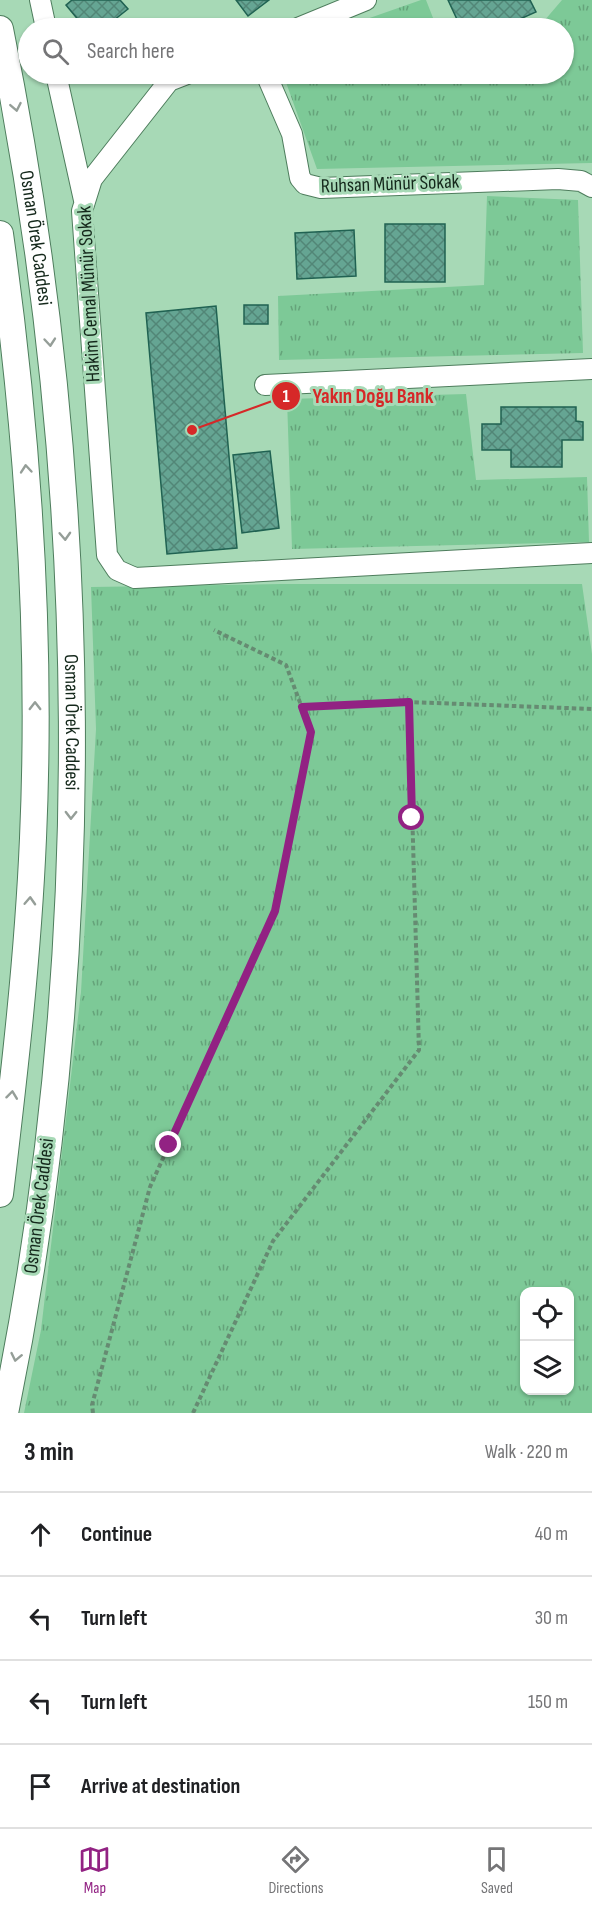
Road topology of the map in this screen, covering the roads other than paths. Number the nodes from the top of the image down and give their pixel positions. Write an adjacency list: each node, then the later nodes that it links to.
1 (40, 0): 3 (street)
2 (366, 0): 4 (street)
3 (44, 18)
4 (322, 18)
5 (0, 29): 16 (main road, Osman Örek Caddesi, one-way to 16)
6 (58, 84): 10 (street)
7 (167, 84): 10 (street, Hakim Cemal Münür Sokak)
8 (270, 84): 9 (street, Ruhsan Münür Sokak)
9 (592, 187)
10 (84, 200): 14 (street, Hakim Cemal Münür Sokak)
11 (0, 234): 15 (main road, Osman Örek Caddesi, one-way to 11)
12 (592, 369): 13 (street)
13 (265, 384)
14 (592, 553)
15 (0, 1194)
16 (5, 1413)

